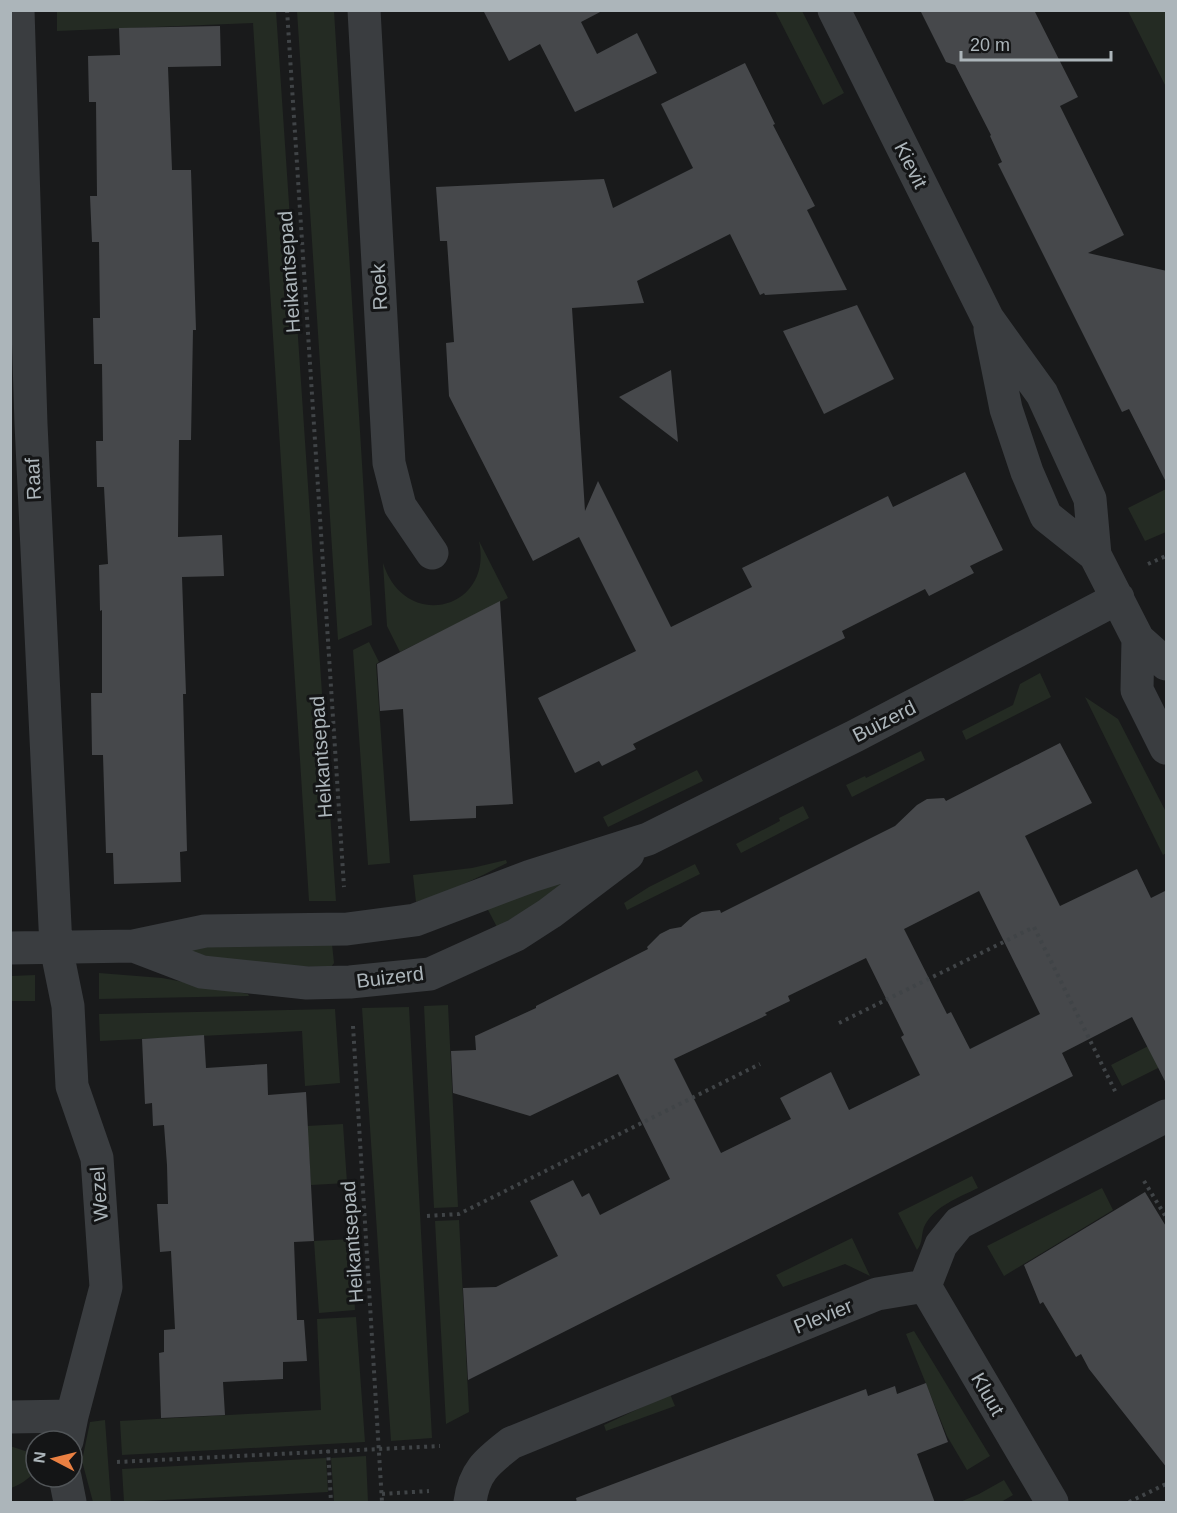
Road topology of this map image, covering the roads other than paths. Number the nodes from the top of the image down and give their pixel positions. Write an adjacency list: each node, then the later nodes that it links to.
1 (18, 10): 5 (street, Raaf)
2 (364, 10): 6 (street, Roek)
3 (834, 10): 4 (street, Kievit)
4 (988, 319): 7 (street, Kievit); 7 (street, Kievit)
5 (21, 424): 14 (street, Raaf)
6 (432, 553)
7 (1095, 555): 8 (street, Kievit)
8 (1118, 598): 9 (street, Kievit); 12 (street, Buizerd)
9 (1138, 639): 10 (street, Kievit); 11 (street, Kievit)
10 (1167, 664)
11 (1167, 748)
12 (648, 838): 13 (street, Buizerd); 13 (street, Buizerd)
13 (134, 946): 14 (street, Buizerd)
14 (56, 947): 15 (street, Buizerd); 19 (street, Wezel)
15 (10, 948)
16 (1167, 1116): 17 (street)
17 (925, 1286): 20 (street, Plevier); 21 (street, Kluut)
18 (10, 1417): 19 (street)
19 (69, 1428)
20 (470, 1503)
21 (1052, 1503)

